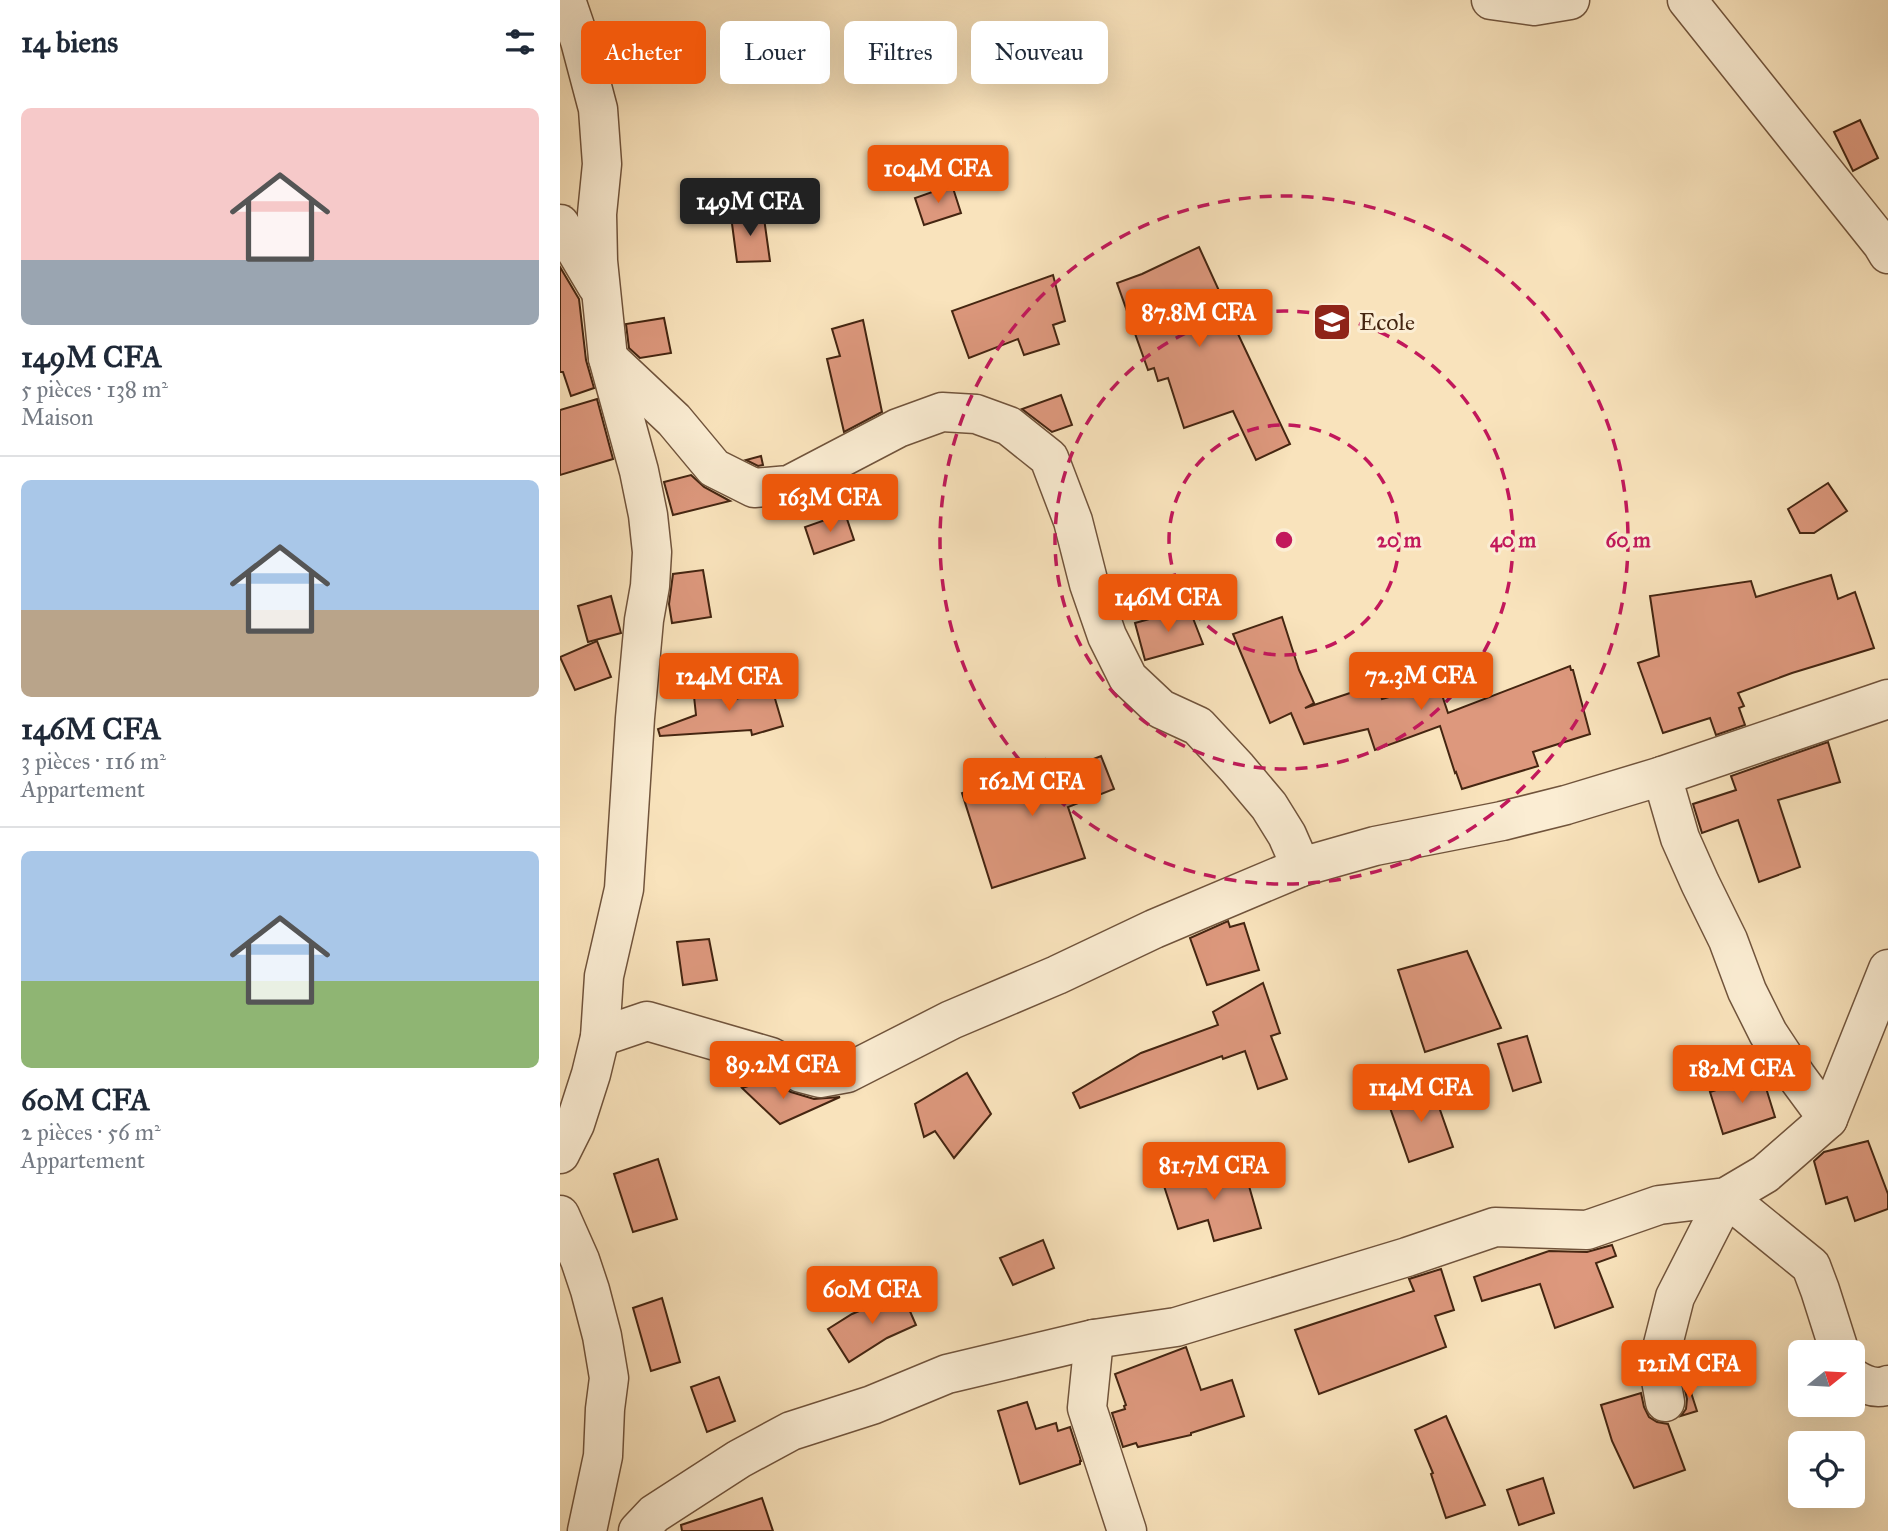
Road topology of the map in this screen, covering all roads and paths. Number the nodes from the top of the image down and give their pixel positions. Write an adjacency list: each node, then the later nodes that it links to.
1 (566, 0): 7 (street)
2 (1491, 0): 3 (street)
3 (1570, 0)
4 (1686, 0): 6 (street)
5 (560, 224): 7 (street)
6 (1888, 254)
7 (602, 294): 8 (street)
8 (608, 358): 11 (street); 13 (street)
9 (1888, 699): 10 (street)
10 (1662, 776): 11 (street); 14 (street)
11 (1301, 867): 13 (street)
12 (1888, 969): 14 (street)
13 (600, 1037): 15 (street)
14 (1828, 1118): 16 (street)
15 (560, 1154)
16 (1726, 1197): 18 (street); 19 (street); 22 (street)
17 (560, 1215): 23 (street)
18 (1094, 1339): 24 (street); 25 (street)
19 (1836, 1340)
20 (1866, 1385): 21 (street)
21 (1888, 1385)
22 (1665, 1402)
23 (587, 1531)
24 (638, 1531)
25 (1127, 1531)

